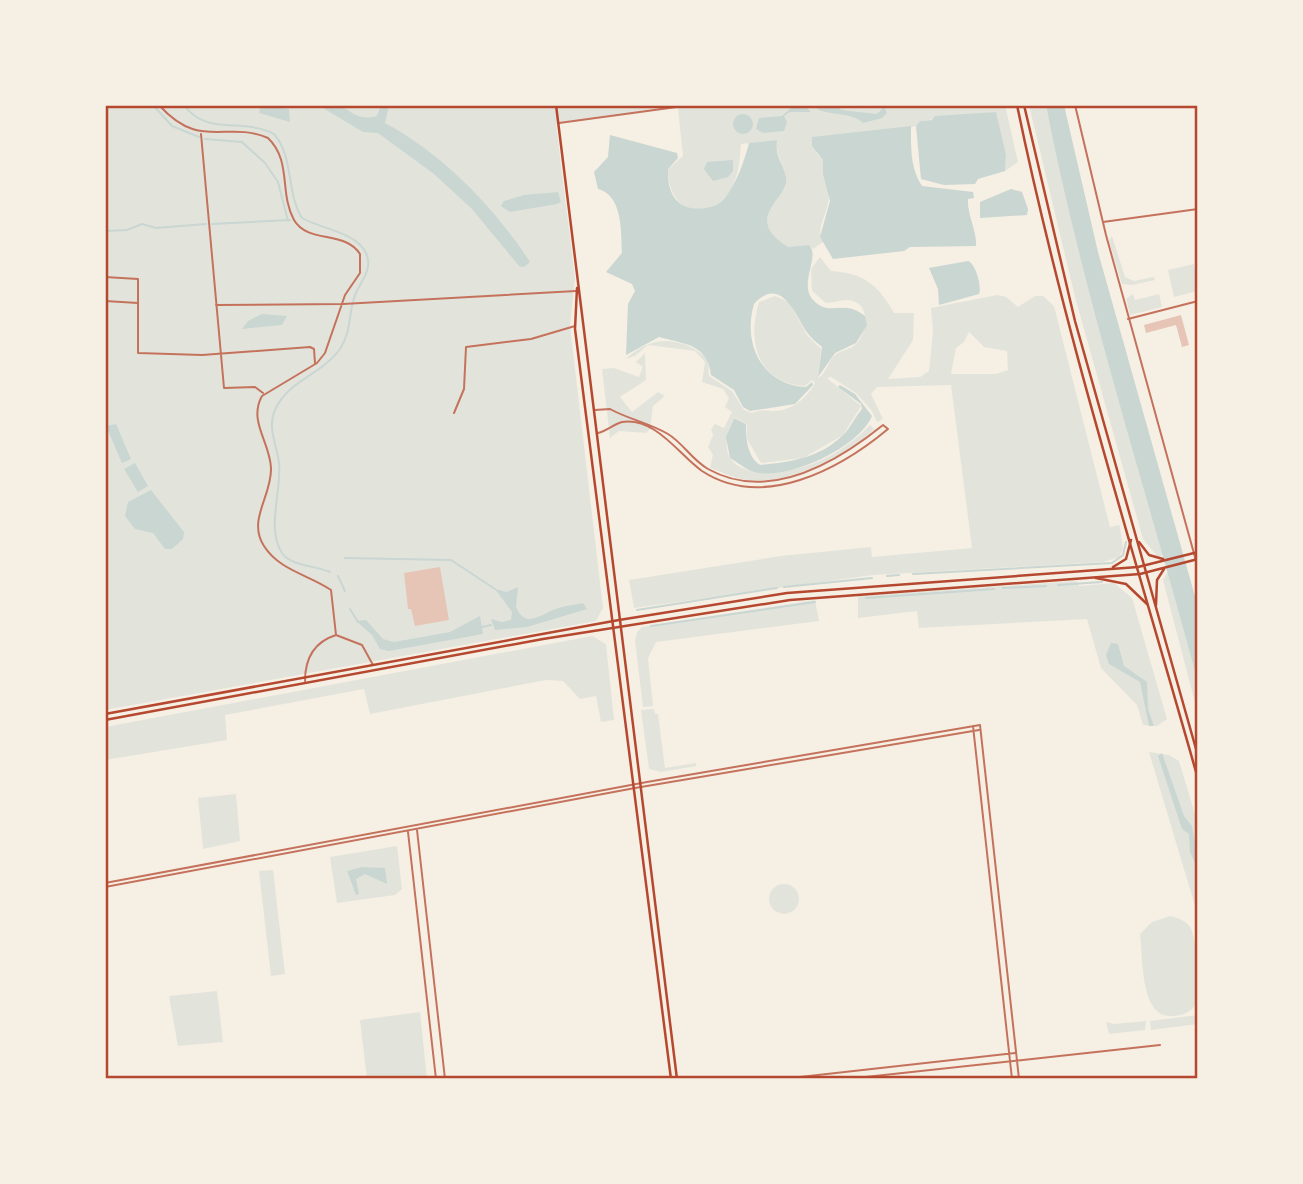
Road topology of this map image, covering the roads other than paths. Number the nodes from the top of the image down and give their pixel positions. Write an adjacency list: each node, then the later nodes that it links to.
1 (159, 105): 8 (street)
2 (556, 105): 7 (main road)
3 (691, 105): 7 (street)
4 (1017, 105): 27 (main road)
5 (1024, 105): 28 (main road)
6 (1075, 105): 10 (street)
7 (558, 123): 12 (main road)
8 (201, 133): 17 (street); 18 (street)
9 (1198, 209): 10 (street)
10 (1102, 222): 19 (street)
11 (105, 277): 16 (street)
12 (577, 278): 13 (main road); 24 (main road)
13 (577, 291): 17 (street); 20 (main road)
14 (1198, 300): 19 (street)
15 (105, 301): 16 (street)
16 (138, 303): 21 (street)
17 (344, 304): 18 (street); 22 (street)
18 (216, 305): 21 (street)
19 (1128, 319): 29 (street)
20 (575, 326): 25 (street); 43 (main road)
21 (221, 353): 22 (street); 23 (street)
22 (315, 364): 23 (street)
23 (264, 394): 46 (street)
24 (595, 410): 26 (main road); 26 (street)
25 (454, 413)
26 (598, 433): 42 (main road)
27 (1131, 540): 33 (main road); 36 (main road)
28 (1138, 540): 30 (main road); 32 (main road)
29 (1195, 553): 30 (main road); 31 (street)
30 (1173, 559): 32 (main road)
31 (1196, 560): 34 (main road); 35 (street)
32 (1145, 565): 33 (main road); 37 (main road)
33 (1138, 567): 36 (main road); 38 (main road)
34 (1169, 567): 37 (main road); 40 (main road)
35 (1198, 568)
36 (1109, 569): 42 (main road)
37 (1147, 572): 38 (main road); 40 (main road)
38 (1140, 574): 39 (main road); 41 (main road)
39 (1086, 577): 41 (main road); 44 (main road)
40 (1156, 605): 54 (main road)
41 (1150, 608): 55 (main road)
42 (619, 620): 43 (main road); 44 (main road)
43 (612, 622): 45 (main road); 47 (main road)
44 (620, 626): 45 (main road); 56 (main road)
45 (613, 627): 47 (main road); 57 (main road)
46 (336, 635): 47 (street); 48 (street)
47 (373, 667): 48 (main road)
48 (305, 680): 49 (main road); 50 (main road)
49 (105, 714)
50 (105, 720)
51 (972, 725): 52 (street); 53 (street); 56 (street)
52 (981, 730): 53 (street); 64 (street)
53 (973, 731): 56 (street); 65 (street)
54 (1198, 756)
55 (1198, 779)
56 (642, 785): 57 (street); 71 (main road)
57 (635, 786): 58 (street); 60 (street); 70 (main road)
58 (417, 825): 59 (street); 60 (street)
59 (408, 827): 61 (street); 62 (street)
60 (417, 830): 61 (street); 69 (street)
61 (408, 831): 62 (street); 68 (street)
62 (105, 885)
63 (1160, 1045): 67 (street)
64 (1016, 1053): 65 (street); 67 (street)
65 (1009, 1054): 66 (street); 72 (street)
66 (1010, 1062): 67 (street); 73 (street); 74 (street)
67 (1017, 1062): 75 (street)
68 (436, 1079)
69 (445, 1079)
70 (671, 1079)
71 (677, 1079)
72 (782, 1079)
73 (847, 1079)
74 (1012, 1079)
75 (1019, 1079)

